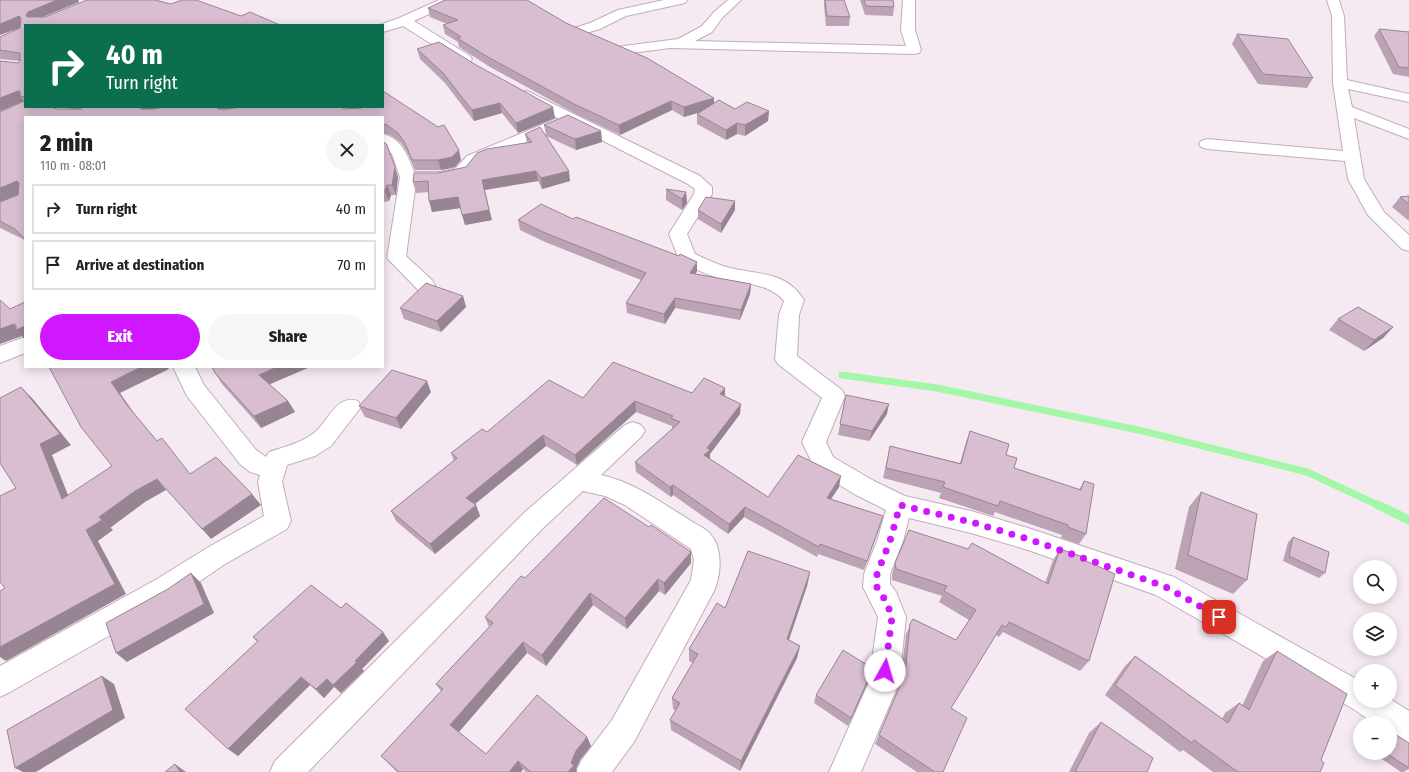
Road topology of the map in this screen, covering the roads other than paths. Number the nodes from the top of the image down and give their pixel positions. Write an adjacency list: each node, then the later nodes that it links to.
1 (449, 0): 6 (street)
2 (681, 0): 9 (street)
3 (735, 0): 11 (street)
4 (909, 0): 11 (street)
5 (1333, 0): 14 (street)
6 (404, 21): 8 (street); 13 (street)
7 (567, 24): 9 (street)
8 (384, 28)
9 (579, 30): 10 (street)
10 (599, 40)
11 (669, 44): 12 (street)
12 (646, 62)
13 (478, 68)
14 (1340, 82): 16 (street); 18 (street)
15 (517, 89): 20 (street)
16 (1409, 98)
17 (345, 108): 19 (street)
18 (1345, 110): 21 (street); 24 (street)
19 (355, 116)
20 (570, 118): 25 (street); 35 (street)
21 (1409, 134)
22 (384, 140): 25 (street)
23 (1207, 144): 24 (street)
24 (1352, 157): 26 (street)
25 (408, 177): 27 (street)
26 (1409, 245)
27 (425, 285)
28 (24, 344): 29 (street)
29 (0, 355)
30 (184, 368): 33 (street)
31 (350, 407): 33 (street)
32 (633, 431): 34 (street)
33 (274, 469): 36 (street)
34 (580, 480): 40 (street); 41 (street)
35 (900, 505): 37 (street); 42 (street)
36 (0, 682)
37 (1353, 693)
38 (1377, 708): 39 (street)
39 (1409, 729)
40 (286, 772)
41 (592, 772)
42 (845, 772)

